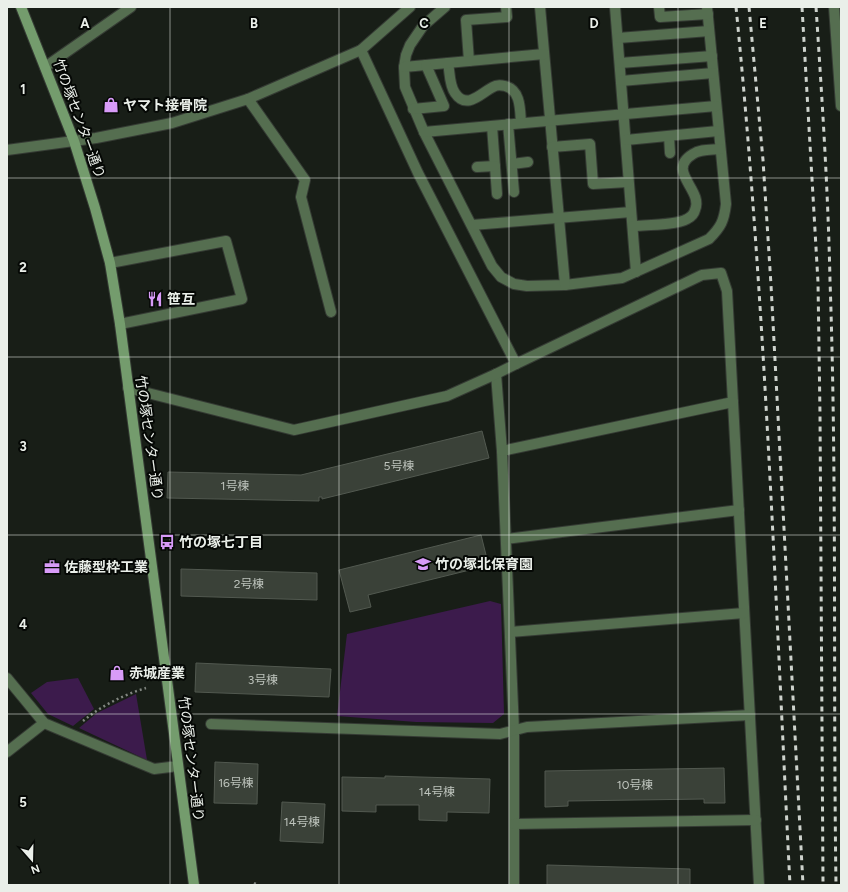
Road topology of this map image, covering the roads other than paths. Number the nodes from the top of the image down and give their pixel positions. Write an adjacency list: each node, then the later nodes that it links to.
1 (22, 7): 20 (street, 竹の塚センター通り)
2 (131, 7): 20 (street)
3 (410, 7): 13 (street)
4 (445, 7): 21 (street)
5 (506, 7): 16 (street)
6 (540, 7): 14 (street)
7 (615, 7): 12 (street)
8 (659, 7): 10 (street)
9 (834, 7): 26 (street)
10 (708, 11): 11 (street)
11 (709, 31): 12 (street); 15 (street)
12 (618, 38): 18 (street)
13 (361, 50): 24 (street); 58 (street)
14 (544, 54): 16 (street); 29 (street)
15 (712, 56): 18 (street); 22 (street)
16 (469, 61): 17 (street)
17 (448, 63): 19 (street); 30 (street)
18 (620, 63): 23 (street)
19 (426, 65): 21 (street); 27 (street)
20 (45, 67): 37 (street, 竹の塚センター通り)
21 (404, 67): 27 (street)
22 (713, 73): 23 (street); 25 (street)
23 (621, 81): 28 (street)
24 (248, 99): 37 (street); 56 (street)
25 (716, 106): 28 (street); 34 (street)
26 (841, 106)
27 (413, 109): 33 (street)
28 (624, 114): 29 (street); 36 (street)
29 (550, 120): 30 (street); 38 (street)
30 (521, 123): 31 (street)
31 (508, 124): 32 (street); 43 (street)
32 (492, 126): 33 (street); 44 (street)
33 (424, 132): 51 (street)
34 (718, 132): 35 (street); 39 (street)
35 (669, 136): 36 (street); 41 (street)
36 (626, 140): 46 (street)
37 (74, 141): 40 (street); 53 (street, 竹の塚センター通り)
38 (552, 147): 46 (street); 50 (street)
39 (720, 149): 52 (street); 54 (street)
40 (7, 150)
41 (670, 153)
42 (528, 162): 43 (street)
43 (512, 164): 47 (street)
44 (494, 166): 45 (street); 48 (street)
45 (477, 167)
46 (628, 182): 49 (street)
47 (514, 192)
48 (497, 194)
49 (631, 212): 50 (street); 52 (street)
50 (559, 218): 51 (street); 55 (street)
51 (472, 225): 55 (street)
52 (633, 226): 54 (street)
53 (110, 263): 57 (street, 竹の塚センター通り); 57 (street)
54 (636, 272): 55 (street)
55 (565, 285)
56 (331, 312)
57 (120, 324): 60 (street, 竹の塚センター通り)
58 (516, 364): 59 (street); 61 (street)
59 (496, 374): 60 (street); 62 (street)
60 (128, 388): 73 (street, 竹の塚センター通り)
61 (733, 402): 62 (street); 63 (street)
62 (502, 451): 64 (street)
63 (739, 510): 64 (street); 65 (street)
64 (506, 539): 66 (street)
65 (744, 613): 66 (street); 68 (street)
66 (510, 632): 71 (street)
67 (7, 678): 69 (street)
68 (750, 715): 71 (street); 74 (street)
69 (44, 723): 72 (street); 73 (street)
70 (211, 724): 71 (street)
71 (514, 730): 75 (street)
72 (7, 752)
73 (178, 766): 76 (street, 竹の塚センター通り)
74 (756, 820): 75 (street); 78 (street)
75 (514, 824): 77 (street)
76 (194, 885)
77 (514, 885)
78 (759, 885)

